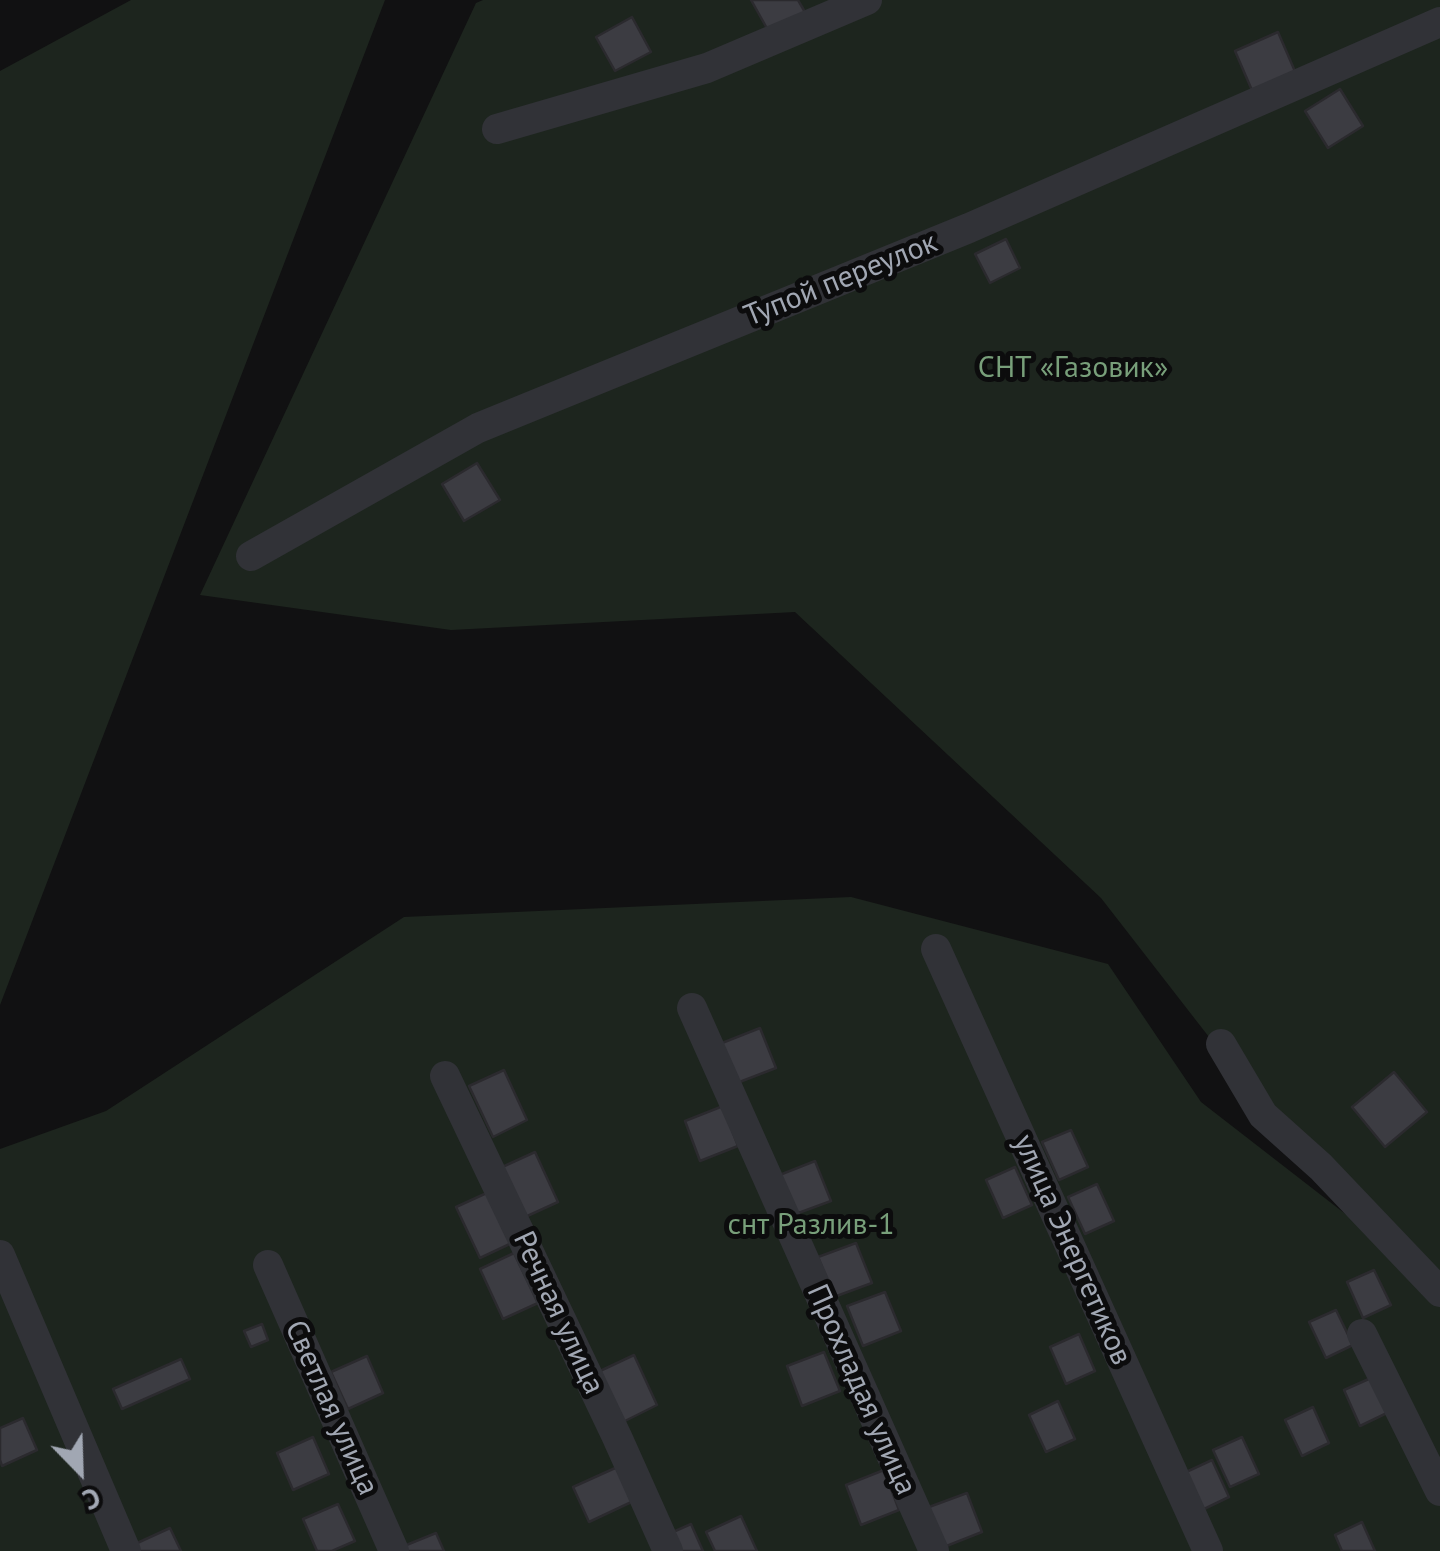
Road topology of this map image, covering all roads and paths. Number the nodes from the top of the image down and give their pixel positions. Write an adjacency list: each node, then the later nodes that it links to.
1 (867, 0): 3 (lane)
2 (1440, 22): 4 (lane, Тупой переулок)
3 (496, 129)
4 (250, 556)
5 (936, 949): 18 (lane, улица Энергетиков)
6 (692, 1008): 17 (lane, Прохладая улица)
7 (1221, 1044): 11 (lane)
8 (446, 1076): 16 (lane, Речная улица)
9 (0, 1255): 14 (lane)
10 (268, 1265): 15 (lane, Светлая улица)
11 (1440, 1291)
12 (1362, 1334): 13 (lane)
13 (1440, 1491)
14 (126, 1551)
15 (394, 1551)
16 (668, 1551)
17 (934, 1551)
18 (1208, 1551)

